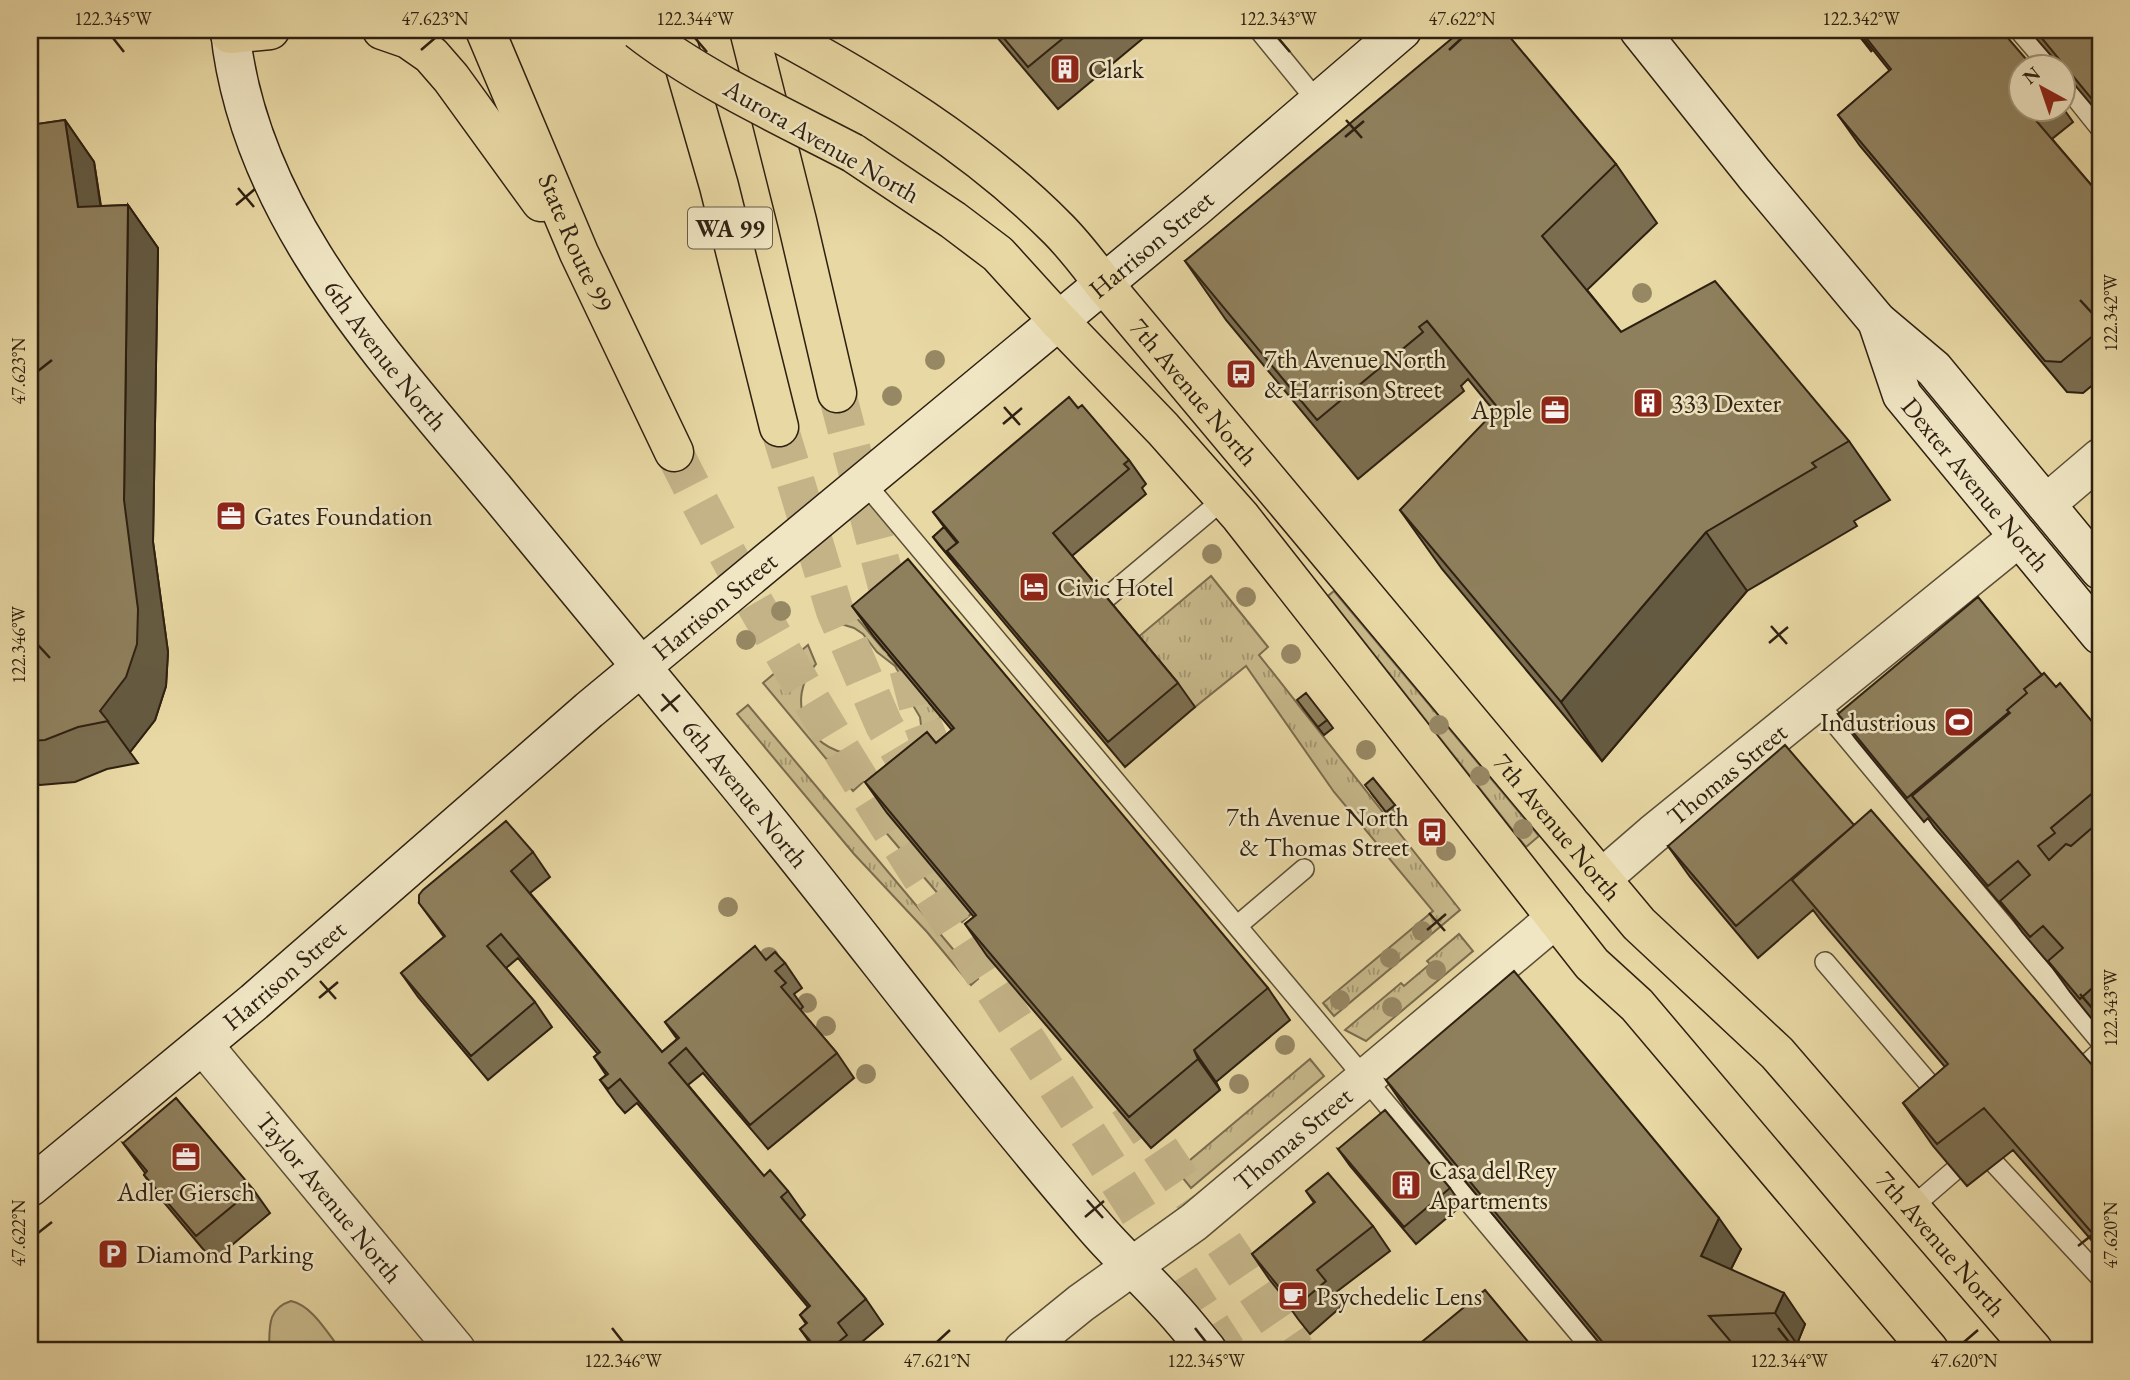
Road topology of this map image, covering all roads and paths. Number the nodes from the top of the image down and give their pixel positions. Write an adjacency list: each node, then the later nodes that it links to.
1 (270, 30): 12 (main road)
2 (382, 30): 17 (main road)
3 (485, 30): 17 (main road, State Route 99)
4 (638, 30): 19 (main road, Aurora Avenue North, bridge)
5 (674, 30): 22 (main road, WA 99)
6 (749, 30): 21 (main road)
7 (773, 30): 18 (main road)
8 (1259, 30): 14 (lane)
9 (1402, 30): 14 (main road, Harrison Street)
10 (1639, 30): 20 (main road, Dexter Avenue North)
11 (2019, 30): 13 (lane)
12 (230, 32): 32 (main road, 6th Avenue North)
13 (2038, 52)
14 (1317, 101): 18 (main road, Harrison Street)
15 (2078, 101): 16 (lane)
16 (2100, 128)
17 (579, 253): 23 (main road, State Route 99)
18 (1103, 283): 19 (main road, Harrison Street); 35 (main road, 7th Avenue North)
19 (1058, 320): 25 (main road, Harrison Street); 26 (main road, 7th Avenue North)
20 (1877, 321): 27 (main road, Dexter Avenue North); 28 (main road, Dexter Avenue North)
21 (836, 393)
22 (779, 427)
23 (674, 452)
24 (2100, 458): 27 (main road)
25 (864, 482): 32 (main road, Harrison Street); 37 (lane)
26 (1225, 498): 30 (lane); 36 (main road, 7th Avenue North)
27 (2046, 504): 29 (main road, Dexter Avenue North)
28 (2019, 537): 31 (main road, Dexter Avenue North); 33 (main road, Thomas Street)
29 (2100, 570)
30 (1105, 599)
31 (2100, 635)
32 (641, 666): 40 (main road, Harrison Street); 47 (main road, 6th Avenue North)
33 (1817, 702): 35 (main road, Thomas Street); 39 (lane)
34 (1304, 870): 37 (lane)
35 (1601, 879): 46 (main road, 7th Avenue North)
36 (1556, 918): 41 (main road, Thomas Street); 53 (main road, 7th Avenue North)
37 (1234, 933): 41 (lane)
38 (1825, 962): 42 (lane)
39 (2100, 1041)
40 (202, 1045): 45 (main road, Harrison Street); 49 (main road, Taylor Avenue North)
41 (1365, 1079): 47 (main road, Thomas Street); 52 (lane)
42 (1952, 1110)
43 (1995, 1164): 48 (lane)
44 (1955, 1170): 46 (lane)
45 (30, 1187)
46 (1910, 1208): 54 (main road, 7th Avenue North)
47 (1132, 1266): 50 (main road, Thomas Street); 51 (main road, 6th Avenue North)
48 (2100, 1277)
49 (456, 1350)
50 (1023, 1350)
51 (1207, 1350)
52 (1593, 1350)
53 (1929, 1350)
54 (2033, 1350)

